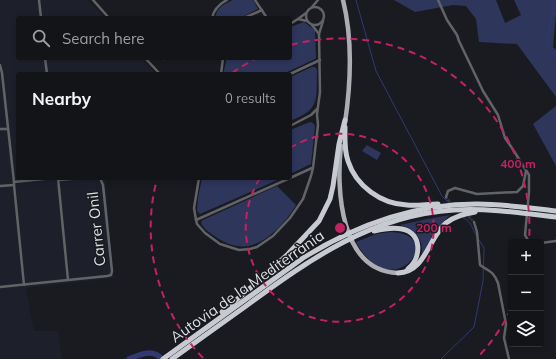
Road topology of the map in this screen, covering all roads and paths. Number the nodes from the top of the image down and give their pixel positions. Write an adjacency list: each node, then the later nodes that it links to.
1 (39, 0): 12 (street)
2 (93, 0): 13 (street)
3 (227, 0): 14 (street)
4 (255, 0): 9 (street)
5 (318, 0): 8 (street); 10 (street)
6 (343, 0): 33 (main road)
7 (438, 0): 38 (street)
8 (310, 8): 10 (street); 11 (street)
9 (262, 10): 15 (street); 16 (street)
10 (322, 10): 18 (street)
11 (308, 11): 17 (street); 20 (street)
12 (41, 16)
13 (107, 16)
14 (213, 16)
15 (248, 16)
16 (266, 16)
17 (298, 20): 19 (street); 20 (street)
18 (323, 21): 21 (street); 22 (street)
19 (292, 23)
20 (309, 23): 21 (street)
21 (312, 25): 22 (street)
22 (319, 34): 26 (street)
23 (45, 60): 28 (street)
24 (148, 60): 29 (street)
25 (223, 60): 30 (street)
26 (320, 60): 31 (street); 32 (street)
27 (0, 65): 36 (street)
28 (47, 72)
29 (158, 72)
30 (221, 72)
31 (292, 73)
32 (318, 106): 34 (street); 37 (street)
33 (345, 120): 48 (highway); 58 (main road); 62 (highway)
34 (292, 125)
35 (0, 129): 36 (street)
36 (8, 129): 45 (street)
37 (313, 168): 39 (street); 52 (street)
38 (526, 171): 47 (street); 55 (street)
39 (292, 177)
40 (40, 180): 45 (street)
41 (58, 180): 59 (street)
42 (102, 180): 59 (street, Carrer Onil)
43 (199, 180): 52 (street)
44 (286, 180): 52 (street)
45 (14, 184): 46 (street); 60 (street)
46 (0, 186)
47 (446, 197)
48 (451, 205): 50 (highway, Autovia de la Mediterrània); 62 (highway, Autovia de la Mediterrània)
49 (498, 211): 51 (highway, Autovia de la Mediterrània); 54 (highway, Autovia de la Mediterrània); 58 (highway)
50 (556, 211)
51 (556, 217)
52 (196, 220)
53 (474, 222): 65 (street)
54 (359, 234): 58 (highway); 62 (highway, Autovia de la Mediterrània)
55 (527, 239)
56 (556, 241): 57 (street)
57 (544, 243)
58 (398, 273)
59 (68, 280): 60 (street)
60 (24, 285): 61 (street)
61 (0, 287)
62 (221, 318): 63 (highway, Autovia de la Mediterrània); 64 (highway, Autovia de la Mediterrània)
63 (163, 359)
64 (172, 359)
65 (509, 359)

